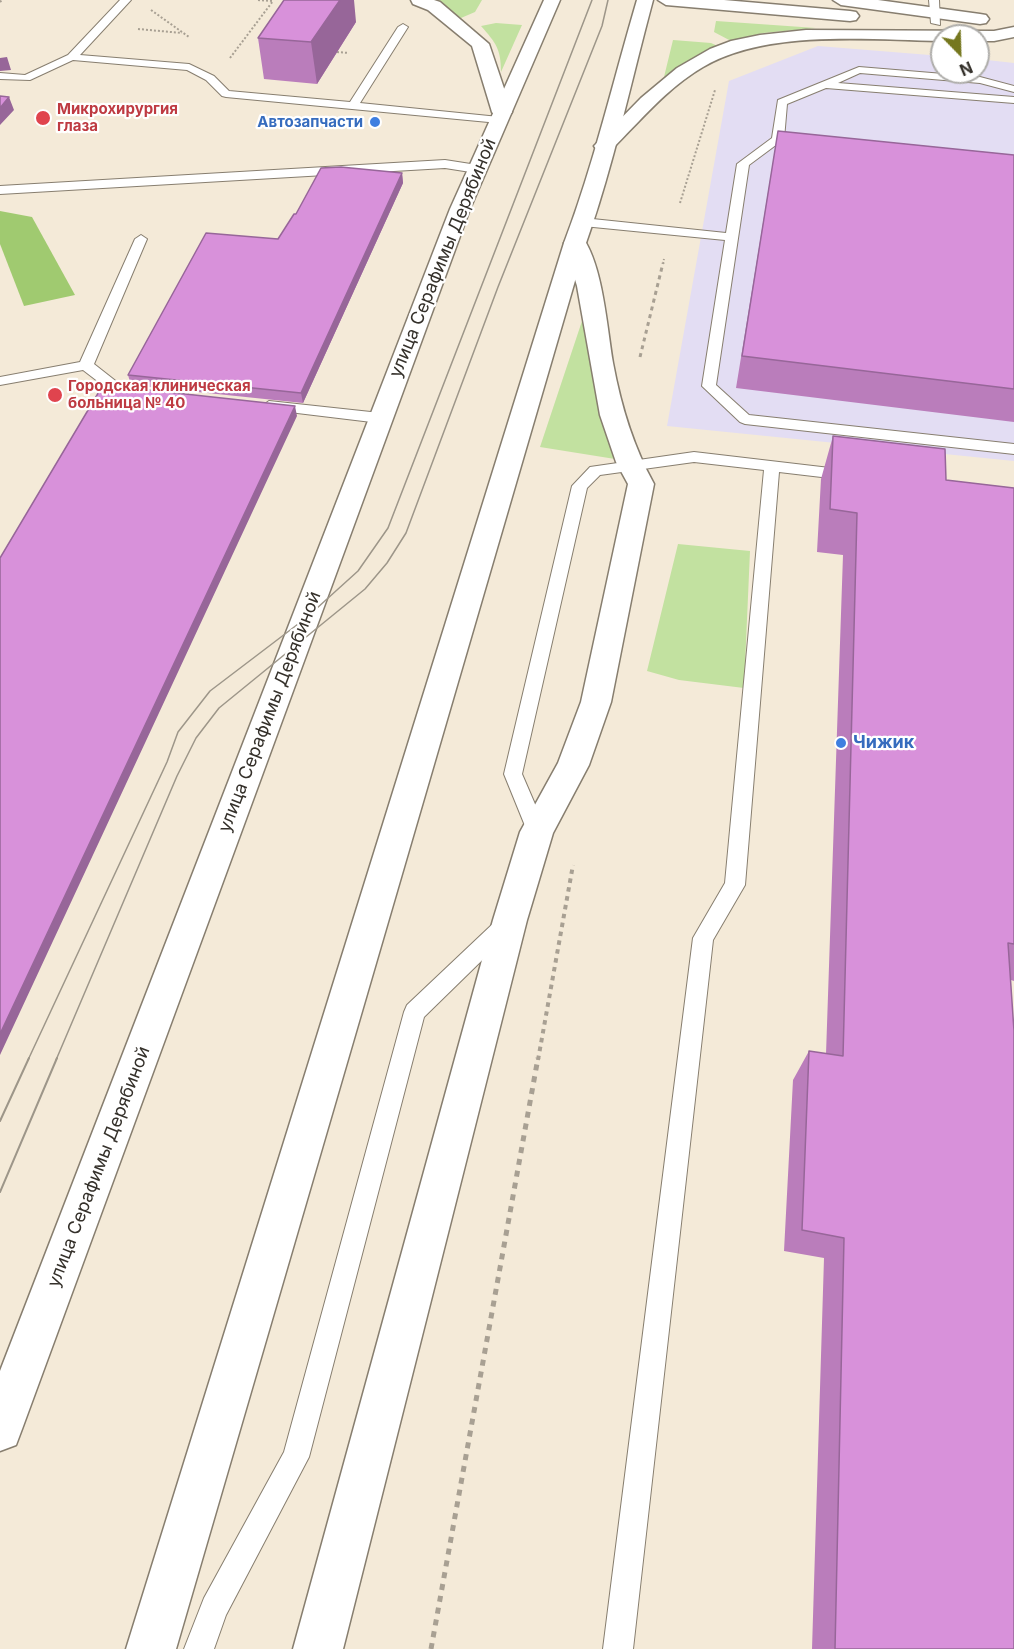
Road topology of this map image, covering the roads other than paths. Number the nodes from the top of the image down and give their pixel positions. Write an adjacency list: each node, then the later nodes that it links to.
1 (126, 0): 10 (lane)
2 (419, 0): 16 (main road)
3 (552, 0): 16 (main road, улица Серафимы Дерябиной)
4 (666, 0): 6 (main road)
5 (841, 0): 6 (main road)
6 (935, 12): 9 (main road)
7 (641, 14): 17 (main road)
8 (403, 27): 15 (lane)
9 (1014, 30): 17 (main road)
10 (72, 57): 11 (lane); 15 (lane)
11 (0, 76)
12 (822, 84): 13 (lane); 14 (lane); 21 (lane)
13 (1014, 89)
14 (1014, 100)
15 (353, 106): 16 (lane)
16 (501, 116): 18 (main road, улица Серафимы Дерябиной)
17 (604, 146): 20 (main road)
18 (477, 169): 19 (lane); 27 (main road, улица Серафимы Дерябиной)
19 (0, 190)
20 (579, 232): 21 (lane); 29 (main road); 35 (main road)
21 (732, 237): 28 (lane)
22 (141, 239): 23 (lane)
23 (86, 365): 24 (lane); 25 (lane)
24 (0, 381)
25 (163, 394)
26 (251, 404): 27 (lane)
27 (380, 418): 34 (main road, улица Серафимы Дерябиной)
28 (1014, 449)
29 (629, 465): 30 (lane); 32 (main road); 32 (lane)
30 (772, 466): 31 (lane); 38 (lane)
31 (862, 476)
32 (537, 832): 33 (main road)
33 (510, 920): 36 (lane); 37 (main road)
34 (0, 1429)
35 (151, 1649)
36 (199, 1649)
37 (318, 1649)
38 (618, 1649)

